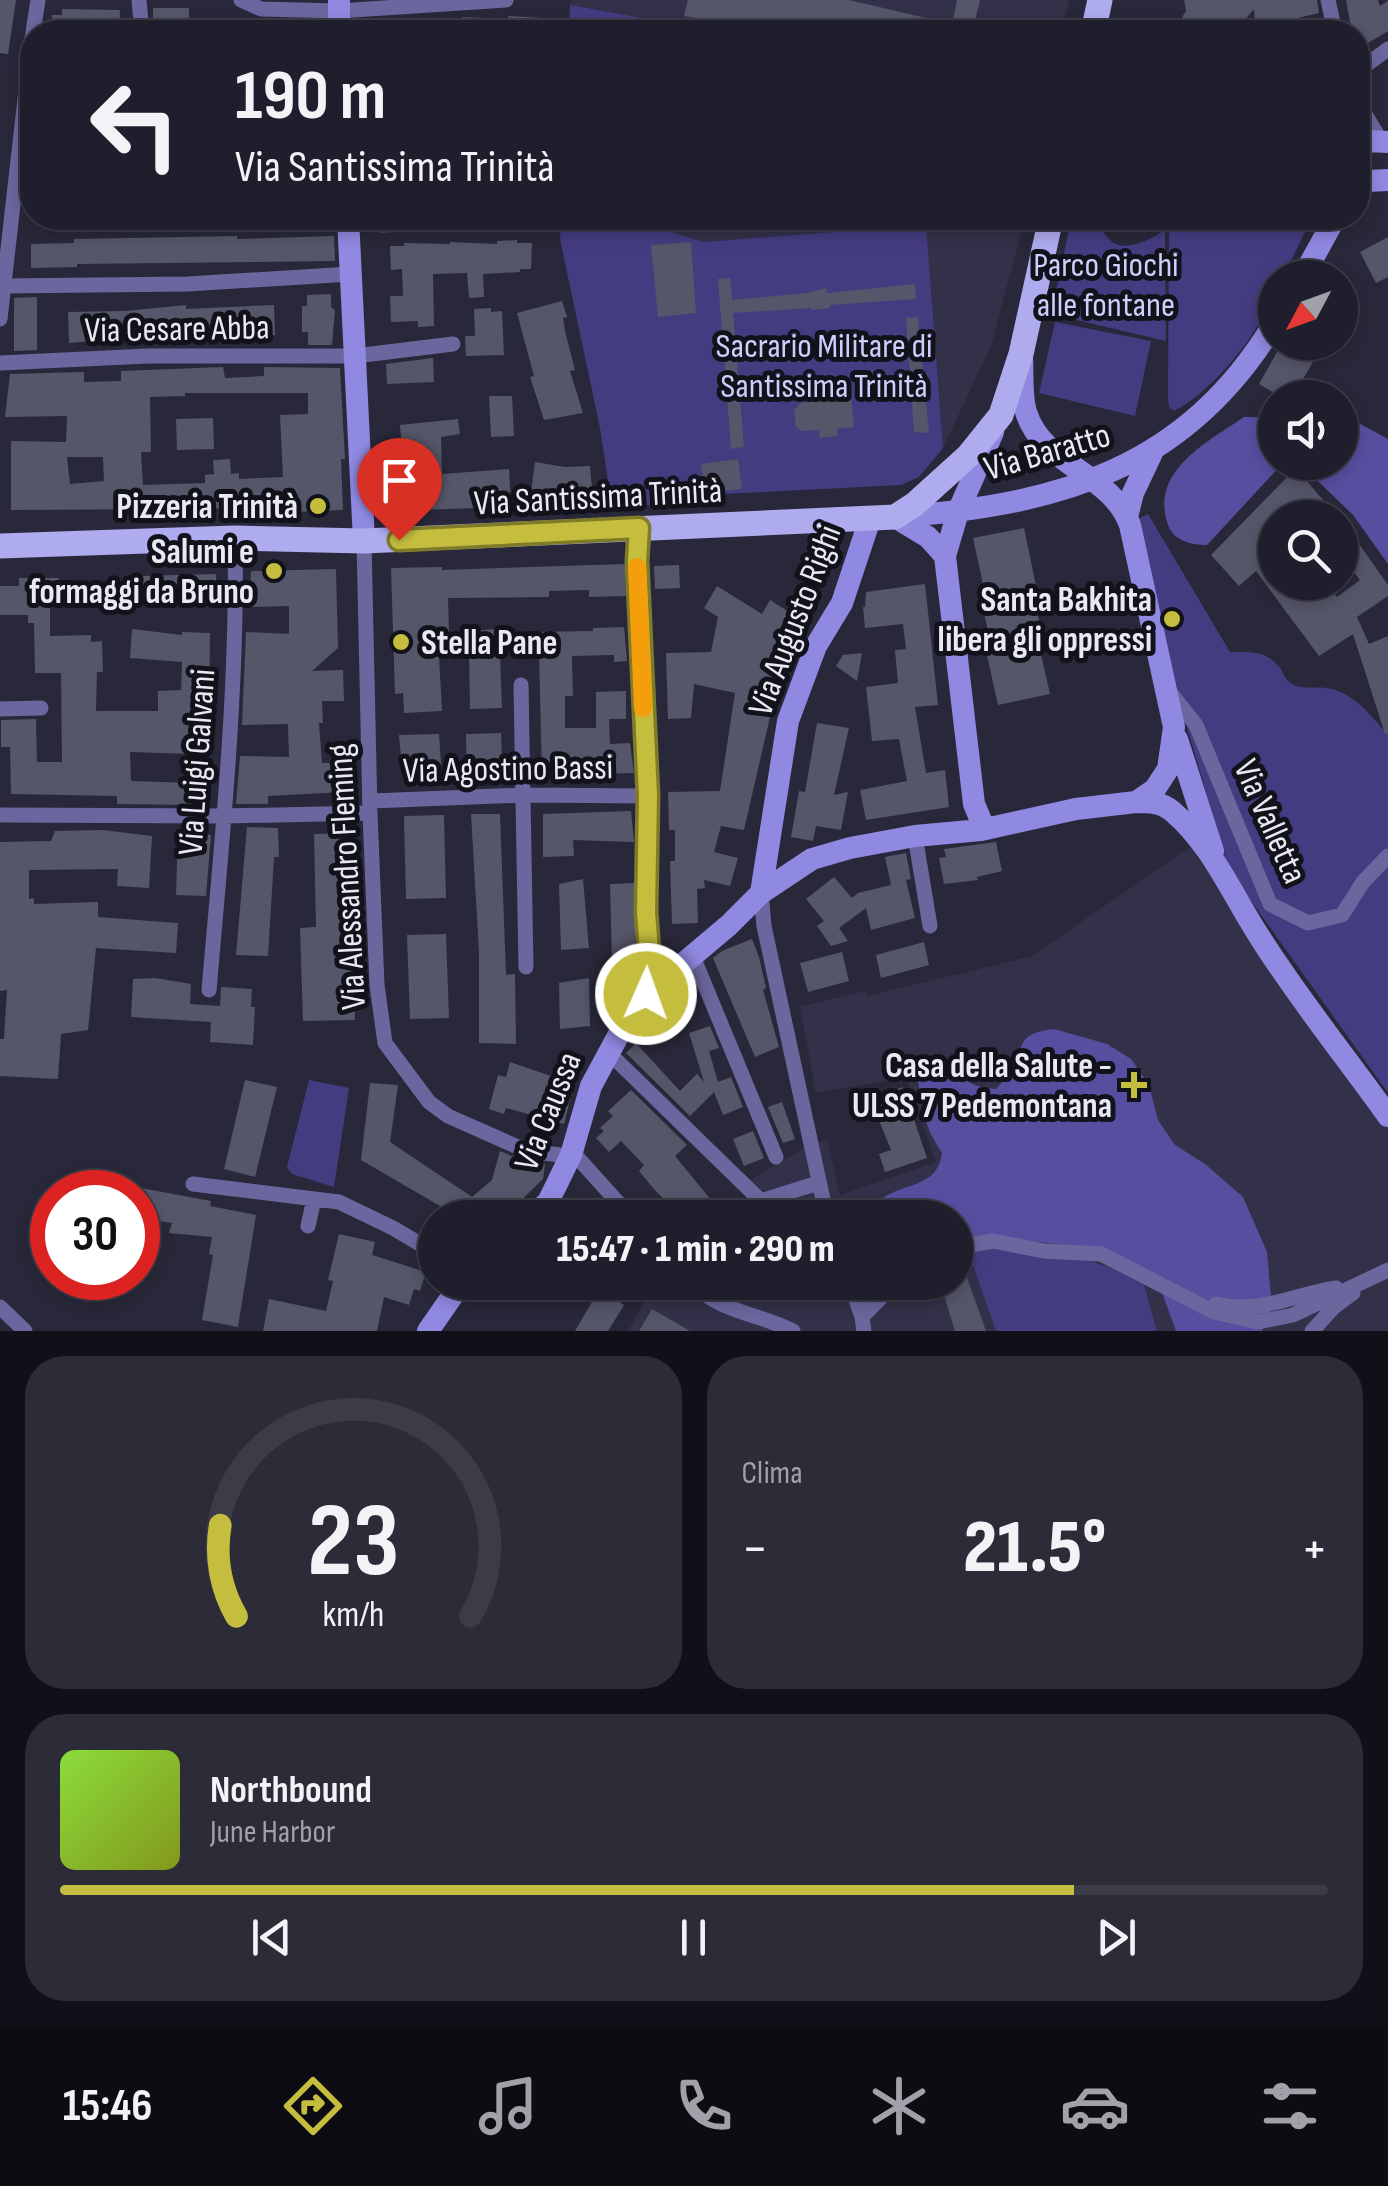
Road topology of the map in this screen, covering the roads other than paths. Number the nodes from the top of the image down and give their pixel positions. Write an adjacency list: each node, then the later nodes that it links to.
1 (241, 0): 3 (street)
2 (506, 0): 3 (street)
3 (338, 15)
4 (20, 133): 6 (street)
5 (20, 212): 6 (street)
6 (14, 213): 12 (street)
7 (348, 230): 11 (street)
8 (1048, 230): 16 (main road)
9 (1329, 230): 10 (street)
10 (1312, 260)
11 (350, 274): 12 (street); 17 (street)
12 (3, 286): 13 (street)
13 (0, 319)
14 (453, 344): 17 (street, Via Cesare Abba)
15 (1258, 351): 20 (street, Via Baratto)
16 (1022, 354): 19 (main road); 21 (street)
17 (355, 356): 18 (street, Via Cesare Abba); 27 (street)
18 (0, 363)
19 (1001, 415): 22 (street); 24 (main road)
20 (1152, 452): 21 (street, Via Baratto); 23 (street, Via Baratto)
21 (1093, 479): 22 (street, Via Baratto); 23 (street)
22 (958, 512): 24 (street, Via Santissima Trinità); 29 (street)
23 (1127, 517): 31 (street)
24 (883, 518): 25 (main road, Via Santissima Trinità); 29 (street); 45 (street, Via Augusto Righi)
25 (639, 528): 27 (main road, Via Santissima Trinità); 36 (street)
26 (235, 538): 27 (main road, Via Santissima Trinità); 28 (main road, Via Santissima Trinità); 40 (street, Via Luigi Galvani)
27 (364, 541): 38 (street, Via Alessandro Fleming)
28 (0, 546)
29 (946, 556): 41 (street)
30 (521, 685): 35 (street)
31 (1166, 686): 34 (street); 43 (street, Via Valletta)
32 (42, 708): 33 (street)
33 (0, 709)
34 (1174, 727): 37 (street); 44 (street)
35 (524, 795): 36 (street, Via Agostino Bassi); 38 (street, Via Agostino Bassi); 48 (street)
36 (648, 796): 50 (street)
37 (1136, 802): 41 (street, Via Caussa); 44 (street)
38 (370, 807): 40 (street, Via Agostino Bassi); 53 (street, Via Alessandro Fleming)
39 (0, 815): 40 (street, Via Agostino Bassi)
40 (224, 816): 49 (street, Via Luigi Galvani)
41 (990, 828): 42 (street, Via Caussa)
42 (915, 836): 45 (street, Via Caussa); 46 (street)
43 (1388, 856)
44 (1220, 868): 52 (street)
45 (761, 893): 47 (street, Via Caussa); 55 (street, Via Augusto Righi)
46 (930, 926)
47 (692, 954): 50 (street, Via Caussa); 54 (street)
48 (526, 967)
49 (209, 990)
50 (646, 994): 51 (street, Via Caussa)
51 (608, 1052): 53 (street, Via Caussa); 55 (street)
52 (1388, 1116)
53 (571, 1155): 58 (street, Via Caussa); 59 (street)
54 (776, 1156)
55 (818, 1183): 60 (street, Via Augusto Righi)
56 (194, 1184): 57 (street)
57 (314, 1199): 61 (street); 62 (street)
58 (549, 1200)
59 (616, 1200)
60 (822, 1200)
61 (308, 1226)
62 (418, 1243)
63 (973, 1245): 66 (street)
64 (1382, 1273): 65 (street); 80 (street)
65 (1354, 1284): 66 (street); 73 (street)
66 (1184, 1295): 72 (street)
67 (450, 1300): 76 (street)
68 (712, 1300): 77 (street)
69 (856, 1300): 74 (street)
70 (882, 1300): 74 (street)
71 (0, 1307): 75 (street)
72 (1214, 1312): 73 (street); 78 (street)
73 (1293, 1315): 79 (street)
74 (863, 1324)
75 (25, 1331)
76 (428, 1331)
77 (793, 1331)
78 (1238, 1331)
79 (1280, 1331)
80 (1312, 1331)

